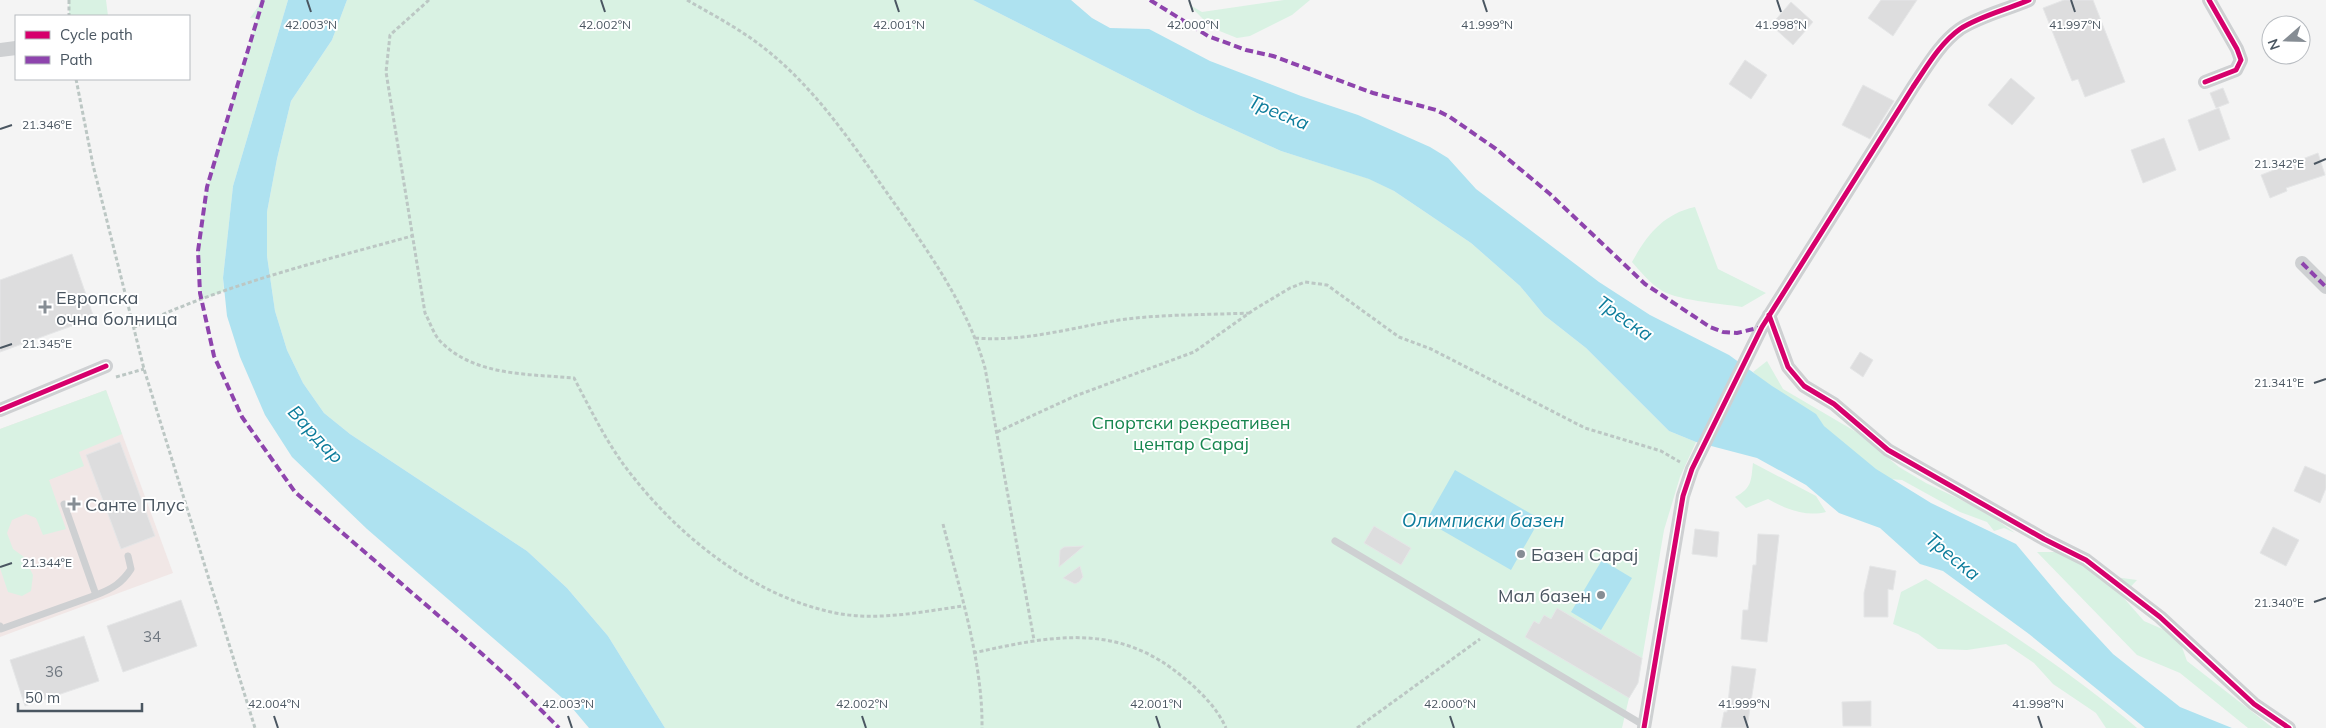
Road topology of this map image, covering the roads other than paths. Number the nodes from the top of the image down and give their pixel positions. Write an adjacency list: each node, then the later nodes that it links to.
1 (2028, 0): 8 (street)
2 (2209, 0): 5 (street)
3 (15, 48): 4 (street)
4 (0, 50)
5 (2205, 82)
6 (2302, 263): 7 (street)
7 (2326, 287)
8 (1769, 315): 16 (street); 17 (street)
9 (108, 373): 10 (street)
10 (0, 410)
11 (64, 504): 14 (lane)
12 (1335, 541): 16 (lane)
13 (128, 556): 14 (lane)
14 (96, 595): 15 (lane)
15 (0, 626)
16 (1645, 727)
17 (2289, 728)

